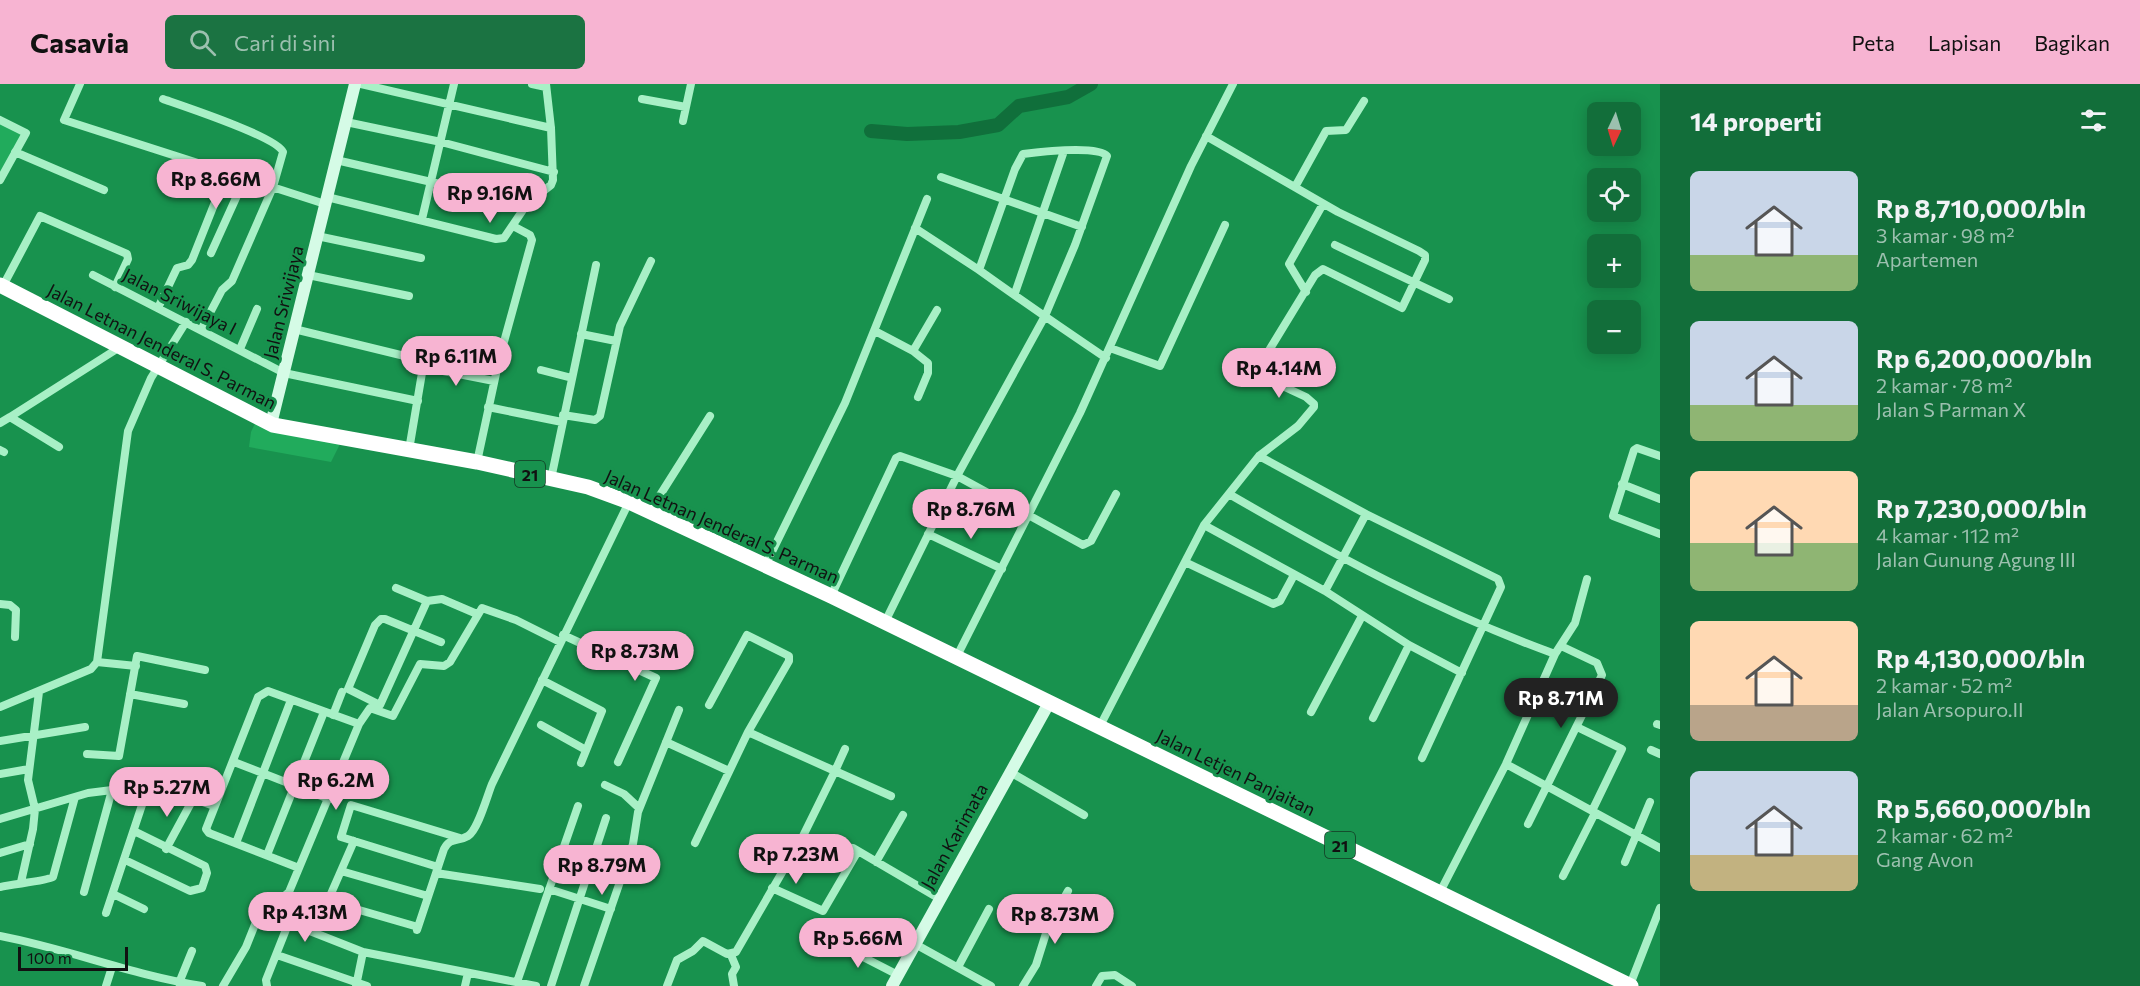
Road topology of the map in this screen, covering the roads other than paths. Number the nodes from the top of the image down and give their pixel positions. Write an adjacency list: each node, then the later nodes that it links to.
1 (80, 84): 23 (street)
2 (355, 84): 16 (street, Jalan Sriwijaya)
3 (360, 84): 12 (street)
4 (454, 84): 12 (street)
5 (532, 84): 8 (street)
6 (691, 84): 13 (street)
7 (1233, 84): 18 (street)
8 (546, 86): 17 (street)
9 (163, 99): 29 (street)
10 (642, 99): 13 (street)
11 (1364, 101): 30 (street)
12 (449, 105): 17 (street); 19 (street)
13 (686, 107): 15 (street)
14 (0, 120): 21 (street)
15 (683, 121)
16 (346, 122): 19 (street); 22 (street, Jalan Sriwijaya)
17 (552, 128): 24 (street)
18 (1206, 136): 30 (street); 70 (street)
19 (441, 142): 24 (street); 28 (street)
20 (1064, 151): 33 (street); 37 (street); 41 (street)
21 (15, 152): 27 (street); 31 (street)
22 (336, 160): 28 (street); 34 (street, Jalan Sriwijaya)
23 (227, 172): 26 (street); 59 (street)
24 (554, 172): 35 (street)
25 (941, 177): 33 (street)
26 (245, 178): 29 (street); 45 (street)
27 (0, 180)
28 (431, 181): 35 (street); 38 (street)
29 (273, 187): 34 (street); 65 (street)
30 (1295, 188): 36 (street)
31 (104, 190)
32 (927, 199): 42 (street)
33 (1004, 199): 37 (street); 49 (street)
34 (326, 200): 38 (street); 43 (street, Jalan Sriwijaya)
35 (527, 204): 40 (street)
36 (1323, 204): 52 (street); 55 (street)
37 (1042, 213): 41 (street); 56 (street)
38 (422, 219): 40 (street)
39 (1225, 225): 70 (street)
40 (513, 226): 79 (street)
41 (1082, 227): 62 (street)
42 (915, 228): 49 (street); 66 (street)
43 (317, 237): 46 (street); 51 (street, Jalan Sriwijaya)
44 (1335, 244): 52 (street)
45 (211, 254)
46 (421, 258)
47 (651, 261): 68 (street)
48 (596, 266): 67 (street)
49 (979, 270): 56 (street)
50 (93, 275): 54 (street, Jalan Sriwijaya I)
51 (308, 275): 57 (street); 64 (street, Jalan Sriwijaya)
52 (1414, 284): 55 (street); 58 (street)
53 (1, 285): 54 (street); 69 (highway, Jalan Letnan Jenderal S. Parman / 21)
54 (116, 287): 59 (street, Jalan Sriwijaya I)
55 (1306, 292): 90 (street)
56 (1015, 293): 62 (street)
57 (409, 296)
58 (1449, 298)
59 (158, 308): 63 (street, Jalan Sriwijaya I)
60 (257, 309): 71 (street)
61 (937, 310): 72 (street)
62 (1045, 316): 73 (street); 93 (street)
63 (186, 322): 65 (street, Jalan Sriwijaya I); 75 (street)
64 (294, 329): 74 (street); 77 (street, Jalan Sriwijaya)
65 (201, 330): 71 (street, Jalan Sriwijaya I)
66 (875, 331): 72 (street); 108 (street)
67 (581, 334): 68 (street); 78 (street)
68 (616, 341): 85 (street)
69 (120, 347): 75 (highway, Jalan Letnan Jenderal S. Parman / 21); 84 (street)
70 (1110, 348): 73 (street)
71 (240, 349): 77 (street, Jalan Sriwijaya I)
72 (913, 351): 80 (street)
73 (1106, 358): 101 (street)
74 (422, 364): 79 (street); 81 (street)
75 (159, 368): 87 (highway, Jalan Letnan Jenderal S. Parman / 21); 129 (street)
76 (541, 370): 78 (street)
77 (284, 372): 81 (street, Jalan Sriwijaya I); 87 (street, Jalan Sriwijaya)
78 (572, 378): 85 (street)
79 (494, 381): 82 (street)
80 (918, 397)
81 (418, 401): 89 (street)
82 (488, 407): 85 (street); 92 (street)
83 (710, 416): 100 (street)
84 (10, 417): 86 (street); 88 (street)
85 (563, 419): 94 (street)
86 (0, 423)
87 (271, 424): 89 (highway, Jalan Letnan Jenderal S. Parman / 21)
88 (59, 447)
89 (408, 450): 92 (highway, Jalan Letnan Jenderal S. Parman / 21)
90 (1259, 456): 97 (street); 102 (street)
91 (1660, 456): 95 (street)
92 (477, 462): 94 (highway, Jalan Letnan Jenderal S. Parman / 21)
93 (957, 476): 101 (street); 104 (street); 114 (street)
94 (550, 479): 99 (highway, Jalan Letnan Jenderal S. Parman / 21)
95 (1622, 484): 98 (street); 105 (street)
96 (1116, 494): 101 (street)
97 (1229, 494): 103 (street); 106 (street)
98 (1660, 499)
99 (629, 502): 100 (highway, Jalan Letnan Jenderal S. Parman / 21); 123 (street)
100 (650, 511): 108 (highway, Jalan Letnan Jenderal S. Parman / 21)
101 (1030, 514): 109 (street)
102 (1366, 514): 106 (street); 120 (street)
103 (1204, 525): 107 (street); 110 (street)
104 (928, 534): 109 (street); 119 (street)
105 (1660, 534)
106 (1342, 559): 113 (street); 120 (street)
107 (1185, 562): 110 (street); 148 (street)
108 (766, 564): 114 (highway, Jalan Letnan Jenderal S. Parman / 21)
109 (1002, 569): 128 (street)
110 (1294, 575): 113 (street)
111 (1587, 579): 126 (street)
112 (396, 588): 115 (street)
113 (1325, 591): 118 (street)
114 (831, 596): 119 (highway, Jalan Letnan Jenderal S. Parman / 21)
115 (427, 601): 117 (street); 121 (street)
116 (0, 604): 122 (street)
117 (477, 614): 123 (street); 146 (street)
118 (1362, 616): 125 (street); 143 (street)
119 (885, 622): 128 (highway, Jalan Letnan Jenderal S. Parman / 21)
120 (1483, 628): 127 (street); 132 (street)
121 (414, 631): 121 (street); 124 (street)
122 (15, 637)
123 (561, 638): 133 (street); 160 (street)
124 (441, 642)
125 (1409, 645): 132 (street); 145 (street)
126 (1561, 646): 127 (street); 150 (street)
127 (1556, 654): 162 (street)
128 (956, 658): 138 (highway, Jalan Letnan Jenderal S. Parman / 21)
129 (97, 662): 130 (street); 134 (street)
130 (136, 666): 131 (street); 136 (street)
131 (205, 670)
132 (1462, 673): 158 (street)
133 (542, 680): 156 (street); 191 (street)
134 (39, 692): 141 (street); 152 (street)
135 (342, 692): 144 (street)
136 (130, 694): 139 (street); 157 (street)
137 (291, 699): 144 (street); 159 (street); 167 (street)
138 (1049, 703): 148 (highway, Jalan Letjen Panjaitan / 21); 166 (street, Jalan Karimata)
139 (184, 704)
140 (709, 705): 151 (street)
141 (0, 707)
142 (679, 710): 154 (street)
143 (1311, 712)
144 (329, 713): 146 (street); 169 (street)
145 (1373, 718)
146 (359, 724): 176 (street)
147 (542, 725): 156 (street)
148 (1100, 726): 216 (highway, Jalan Letjen Panjaitan / 21)
149 (85, 727): 152 (street)
150 (1577, 727): 172 (street); 183 (street)
151 (748, 732): 164 (street); 165 (street)
152 (35, 735): 153 (street); 163 (street)
153 (0, 741)
154 (666, 742): 164 (street); 182 (street)
155 (845, 749): 165 (street)
156 (586, 750): 161 (street)
157 (87, 754)
158 (1422, 758)
159 (234, 762): 167 (street); 179 (street)
160 (618, 762)
161 (580, 763)
162 (1506, 764): 172 (street); 216 (street)
163 (29, 769): 168 (street); 181 (street)
164 (729, 771): 195 (street)
165 (835, 771): 174 (street); 192 (street)
166 (1010, 771): 184 (street); 220 (street, Jalan Karimata)
167 (263, 772): 169 (street); 194 (street)
168 (0, 774)
169 (293, 784): 176 (street); 201 (street)
170 (604, 785): 182 (street)
171 (148, 787): 173 (street); 189 (street); 198 (street)
172 (1549, 787): 183 (street); 188 (street)
173 (112, 790): 175 (street); 214 (street)
174 (891, 796)
175 (75, 797): 181 (street); 209 (street)
176 (328, 799): 205 (street)
177 (200, 801): 179 (street)
178 (1650, 802): 190 (street)
179 (214, 806): 194 (street)
180 (578, 806): 212 (street)
181 (35, 809): 187 (street); 196 (street)
182 (638, 810): 224 (street)
183 (1593, 812): 190 (street); 208 (street)
184 (1084, 814)
185 (903, 815): 203 (street)
186 (606, 818): 219 (street)
187 (0, 819)
188 (1528, 824)
189 (134, 831): 198 (street); 202 (street)
190 (1636, 835): 197 (street); 204 (street)
191 (460, 838): 193 (street); 206 (street)
192 (802, 838): 199 (street); 211 (street)
193 (354, 841): 206 (street); 207 (street)
194 (236, 843): 201 (street)
195 (695, 843)
196 (30, 844): 200 (street); 209 (street)
197 (1660, 848)
198 (166, 849): 202 (street)
199 (858, 852): 203 (street); 211 (street)
200 (0, 853)
201 (267, 855): 205 (street)
202 (125, 860): 215 (street)
203 (876, 862): 220 (street)
204 (1625, 862)
205 (299, 868): 218 (street)
206 (437, 870): 212 (street); 217 (street)
207 (341, 871): 217 (street); 221 (street)
208 (1563, 876)
209 (21, 882): 210 (street)
210 (0, 887)
211 (772, 888): 235 (street)
212 (544, 889): 219 (street); 241 (street)
213 (1068, 891): 255 (street)
214 (84, 892)
215 (113, 894): 223 (street); 226 (street)
216 (1439, 894): 258 (highway, Jalan Letjen Panjaitan / 21)
217 (428, 896): 221 (street)
218 (285, 897): 228 (street); 245 (street)
219 (579, 898): 224 (street); 250 (street)
220 (940, 899): 231 (street, Jalan Karimata)
221 (328, 901): 227 (street)
222 (1660, 908): 258 (street)
223 (144, 909)
224 (611, 909): 251 (street)
225 (989, 909): 237 (street)
226 (106, 912)
227 (323, 912)
228 (290, 924): 233 (street); 234 (street)
229 (0, 936): 236 (street)
230 (830, 940): 239 (street)
231 (915, 944): 237 (street); 239 (street, Jalan Karimata)
232 (192, 951): 240 (street)
233 (363, 952): 238 (street); 242 (street)
234 (277, 955): 242 (street); 246 (street)
235 (731, 955): 252 (street); 253 (street)
236 (112, 967): 240 (street); 243 (street)
237 (958, 967): 254 (street)
238 (468, 973): 241 (street); 248 (street)
239 (895, 980)
240 (179, 982): 244 (street)
241 (517, 982): 249 (street)
242 (356, 985): 247 (street)
243 (106, 986)
244 (202, 986)
245 (223, 986)
246 (267, 986)
247 (367, 986)
248 (465, 986)
249 (536, 986)
250 (551, 986)
251 (584, 986)
252 (667, 986)
253 (734, 986)
254 (991, 986)
255 (1023, 986)
256 (1095, 986): 257 (street)
257 (1132, 986)
258 (1631, 986)

